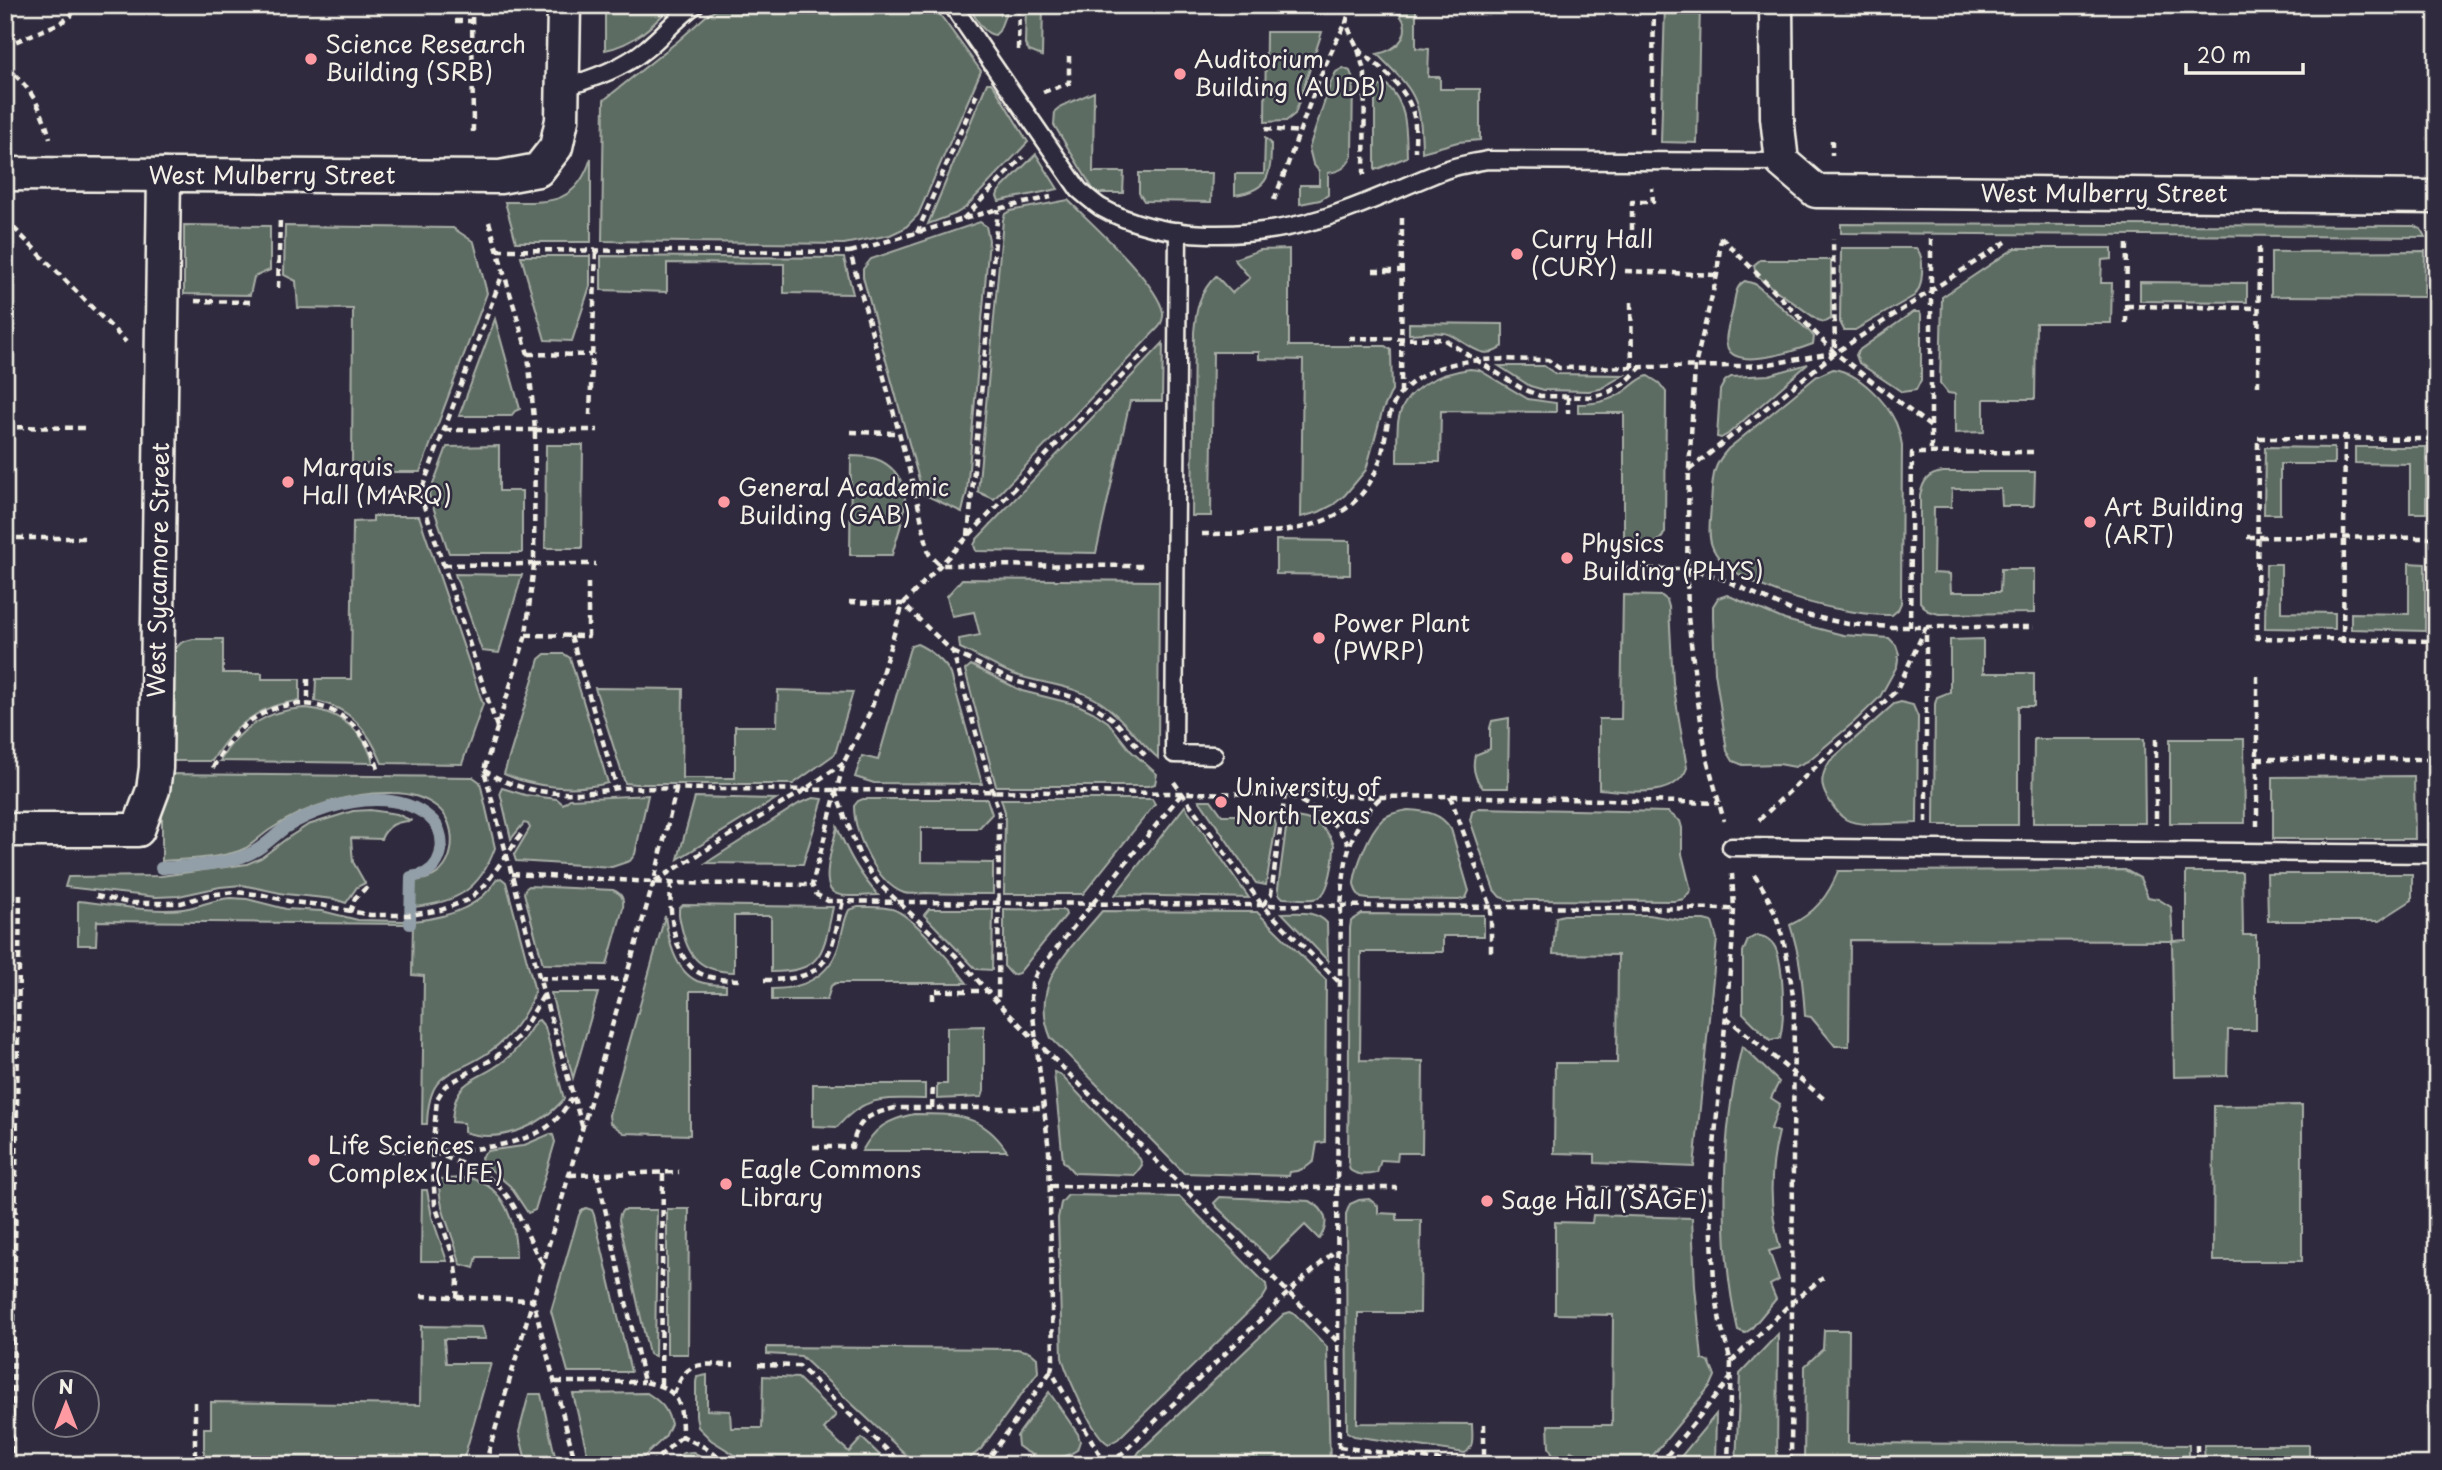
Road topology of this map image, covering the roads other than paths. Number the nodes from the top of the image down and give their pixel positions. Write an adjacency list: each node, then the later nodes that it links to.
1 (564, 5): 5 (street)
2 (695, 5): 5 (lane)
3 (952, 5): 10 (lane)
4 (1776, 5): 6 (street)
5 (563, 88): 8 (street, West Mulberry Street)
6 (1782, 162): 9 (street, West Mulberry Street); 10 (lane)
7 (5, 174): 8 (street, West Mulberry Street)
8 (164, 175): 12 (street, West Sycamore Street)
9 (2437, 197)
10 (1178, 231): 11 (lane)
11 (1214, 755)
12 (5, 830)
13 (1731, 847): 14 (lane)
14 (2435, 854)

